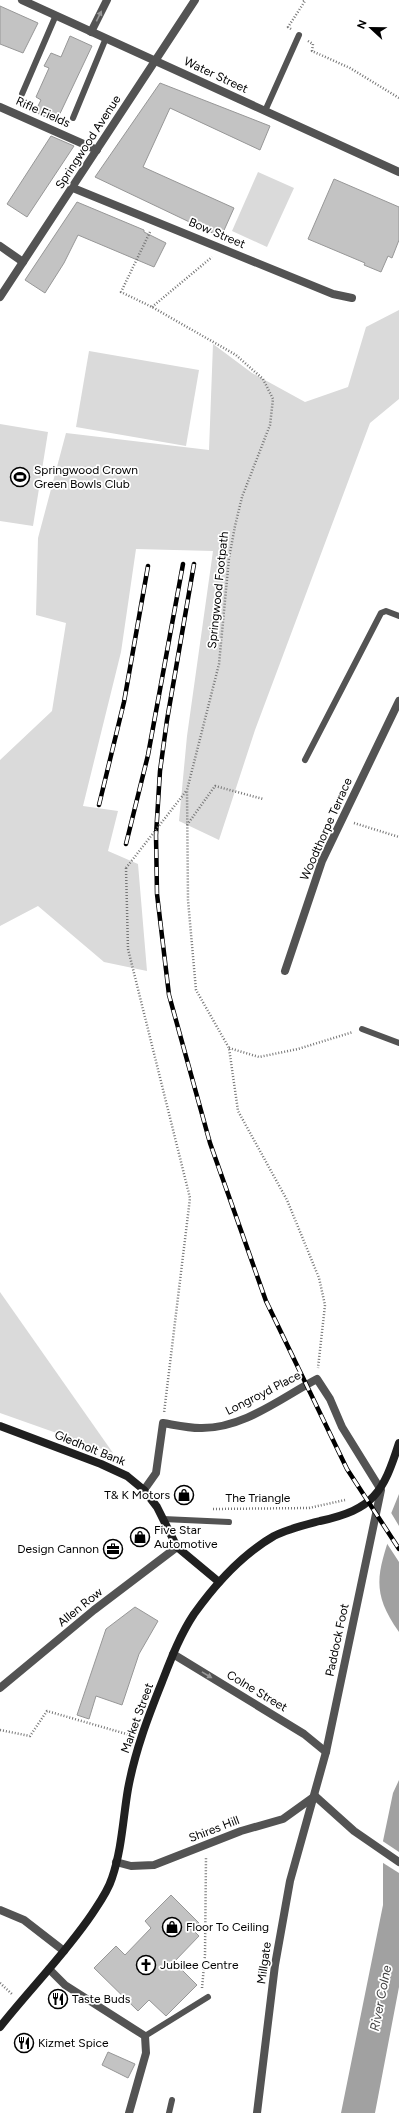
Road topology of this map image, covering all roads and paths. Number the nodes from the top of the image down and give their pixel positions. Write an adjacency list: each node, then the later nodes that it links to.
1 (22, 0): 5 (street, Water Street)
2 (107, 0): 6 (street, one-way to 2)
3 (195, 0): 9 (street, Springwood Avenue)
4 (303, 0): 7 (path)
5 (56, 15): 6 (street, Water Street); 10 (lane)
6 (91, 32): 8 (street, Water Street)
7 (300, 35): 11 (path); 13 (lane)
8 (106, 38): 9 (street, Water Street); 14 (lane)
9 (156, 60): 13 (street, Water Street); 15 (street, Springwood Avenue)
10 (22, 94)
11 (399, 98)
12 (0, 107): 15 (street, Rifle Fields)
13 (265, 111): 16 (street, Water Street)
14 (73, 118)
15 (97, 150): 17 (street, Springwood Avenue)
16 (399, 172)
17 (72, 188): 18 (street, Bow Street); 21 (street, Springwood Avenue)
18 (156, 221): 20 (street, Bow Street); 24 (path, Springwood Footpath)
19 (0, 246): 21 (street)
20 (222, 248): 23 (street, Bow Street); 24 (path)
21 (23, 262): 22 (street, Springwood Avenue)
22 (0, 297)
23 (352, 298)
24 (152, 307): 28 (path, Springwood Footpath)
25 (399, 616): 27 (lane)
26 (399, 700): 30 (street, Woodthorpe Terrace)
27 (305, 760)
28 (187, 790): 31 (path); 38 (path, bridge)
29 (263, 799): 31 (path)
30 (341, 819): 32 (path); 33 (street, Woodthorpe Terrace)
31 (187, 825): 36 (path)
32 (399, 837)
33 (284, 971)
34 (362, 1029): 35 (lane); 36 (path)
35 (399, 1043)
36 (228, 1048): 37 (path)
37 (317, 1379): 38 (street, Longroyd Place); 42 (street, Longroyd Place)
38 (163, 1423): 41 (street)
39 (0, 1426): 41 (street, Gledholt Bank)
40 (399, 1443): 42 (street)
41 (144, 1490): 45 (street, Gledholt Bank)
42 (381, 1490): 44 (street, Market Street); 53 (street, Paddock Foot)
43 (210, 1509): 44 (path, The Triangle)
44 (353, 1511): 48 (street, Market Street)
45 (163, 1519): 46 (lane, The Triangle); 47 (street, Gledholt Bank)
46 (229, 1522)
47 (177, 1547): 48 (street, Gledholt Bank); 50 (street, Allen Row)
48 (219, 1582): 49 (street, Market Street)
49 (173, 1654): 52 (street, Market Street); 53 (street, Colne Street, one-way to 53)
50 (0, 1688)
51 (0, 1730): 52 (path)
52 (140, 1738): 56 (street, Market Street)
53 (326, 1752): 54 (street, Paddock Foot)
54 (315, 1796): 55 (street, Shires Hill); 57 (street); 70 (street, Millgate)
55 (206, 1845): 56 (street, Shires Hill); 64 (path)
56 (116, 1862): 59 (street, Market Street)
57 (399, 1862)
58 (0, 1910): 59 (street)
59 (64, 1951): 60 (street, Market Street)
60 (49, 1969): 63 (street, Market Street); 66 (street)
61 (0, 1983): 63 (path)
62 (208, 1997): 64 (lane)
63 (20, 2002): 65 (street, Market Street)
64 (196, 2005): 66 (lane)
65 (0, 2028)
66 (145, 2036): 68 (street)
67 (172, 2100): 69 (lane)
68 (129, 2113)
69 (169, 2113)
70 (258, 2113)

